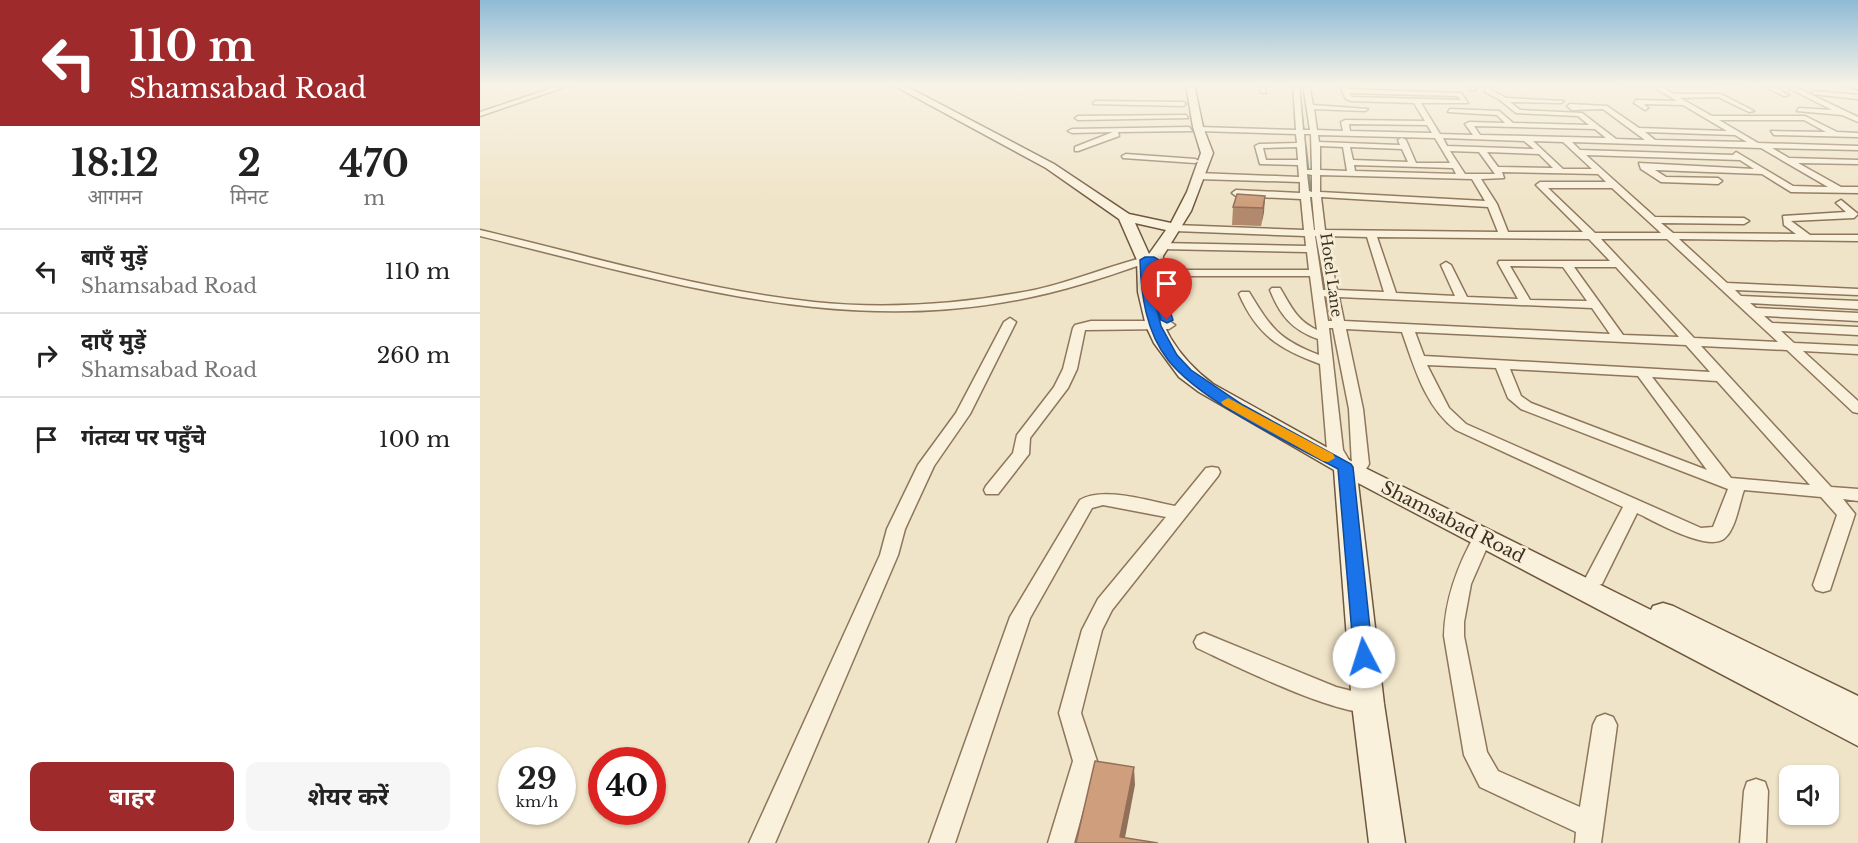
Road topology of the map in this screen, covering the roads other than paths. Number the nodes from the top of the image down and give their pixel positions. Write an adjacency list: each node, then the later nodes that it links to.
1 (969, 123): 86 (main road, Shamsabad Road)
2 (1099, 123): 21 (street)
3 (1190, 123): 20 (main road)
4 (1193, 123): 20 (main road)
5 (1300, 123): 26 (street)
6 (1313, 123): 27 (street)
7 (1345, 123): 28 (street)
8 (1430, 123): 34 (street)
9 (1546, 123): 18 (street)
10 (1591, 123): 19 (street)
11 (1626, 123): 23 (street)
12 (1649, 123): 24 (street)
13 (1721, 123): 29 (street)
14 (1763, 123): 30 (street)
15 (1817, 123): 31 (street)
16 (1469, 124): 17 (street); 35 (street)
17 (1511, 125): 18 (street)
18 (1549, 126): 19 (street)
19 (1596, 127): 38 (street)
20 (1194, 129): 22 (street); 26 (street); 58 (main road); 70 (main road)
21 (1097, 130): 22 (street); 25 (street); 40 (street)
22 (1127, 130): 40 (street)
23 (1636, 130): 24 (street); 39 (street)
24 (1657, 130): 29 (street)
25 (1072, 131)
26 (1301, 131): 27 (street); 43 (street)
27 (1314, 132): 28 (street); 41 (street)
28 (1347, 133): 32 (street)
29 (1738, 133): 45 (street)
30 (1774, 133): 31 (street); 46 (street)
31 (1835, 134): 33 (street)
32 (1400, 135): 34 (street); 47 (street)
33 (1858, 135)
34 (1438, 136): 35 (street); 48 (street)
35 (1478, 137): 36 (street)
36 (1526, 138): 37 (street); 52 (street)
37 (1564, 139): 38 (street); 53 (street)
38 (1613, 140): 39 (street)
39 (1652, 141): 42 (street)
40 (1093, 143): 50 (street)
41 (1316, 144): 44 (street); 74 (street)
42 (1721, 144): 45 (street); 56 (street)
43 (1302, 145): 74 (street); 74 (street)
44 (1346, 145): 47 (street); 59 (street)
45 (1760, 145): 46 (street); 57 (street)
46 (1800, 146): 49 (street)
47 (1405, 147): 61 (street)
48 (1445, 148): 51 (street); 62 (street)
49 (1858, 148)
50 (1078, 149)
51 (1481, 149): 52 (street); 64 (street)
52 (1541, 152): 66 (street)
53 (1578, 152): 54 (street); 67 (street)
54 (1628, 154): 56 (street); 63 (street)
55 (1126, 156): 58 (street)
56 (1743, 158): 68 (street)
57 (1787, 160): 60 (street); 79 (street)
58 (1195, 161): 73 (main road)
59 (1350, 162): 61 (street); 69 (street)
60 (1858, 162)
61 (1413, 165): 62 (street)
62 (1455, 166): 77 (street)
63 (1644, 167): 65 (street); 65 (street)
64 (1496, 169): 66 (street); 72 (street)
65 (1700, 169): 68 (street)
66 (1561, 171): 67 (street)
67 (1601, 172): 76 (street)
68 (1764, 172): 79 (street)
69 (1352, 173): 71 (street); 74 (street)
70 (1198, 176): 74 (street); 89 (main road)
71 (1415, 176): 77 (street); 83 (street)
72 (1475, 177): 77 (street); 85 (street)
73 (1184, 180)
74 (1309, 182): 78 (street); 81 (street); 83 (street); 91 (street)
75 (1563, 184): 76 (street); 82 (street); 94 (street)
76 (1615, 185): 87 (street)
77 (1461, 187): 83 (street); 85 (street)
78 (1409, 189)
79 (1840, 190): 80 (street)
80 (1858, 190)
81 (1236, 192)
82 (1574, 195)
83 (1424, 199)
84 (1841, 203): 96 (street)
85 (1492, 204): 93 (street)
86 (1125, 218): 89 (main road); 99 (main road, Shamsabad Road)
87 (1653, 220): 88 (street); 95 (street)
88 (1744, 221)
89 (1166, 224): 91 (street); 99 (main road)
90 (480, 233): 99 (street)
91 (1316, 233): 92 (street); 98 (street, Hotel Lane); 107 (street)
92 (1371, 234): 93 (street); 109 (street)
93 (1504, 235): 94 (street)
94 (1592, 236): 95 (street); 101 (street)
95 (1673, 238): 96 (street); 104 (street)
96 (1808, 238): 97 (street)
97 (1858, 238)
98 (1312, 249): 99 (street); 103 (street, Hotel Lane)
99 (1153, 260): 103 (street); 119 (main road, Shamsabad Road)
100 (1566, 263): 101 (street); 112 (street); 113 (street)
101 (1620, 264): 125 (street)
102 (1446, 266): 111 (street)
103 (1316, 273): 107 (street, Hotel Lane)
104 (1726, 286): 106 (street); 110 (street)
105 (1276, 290): 123 (street)
106 (1858, 292)
107 (1326, 293): 109 (street); 118 (street)
108 (1245, 294): 129 (street)
109 (1391, 296): 111 (street)
110 (1739, 299): 114 (street); 115 (street)
111 (1462, 300): 112 (street)
112 (1526, 303): 113 (street)
113 (1596, 305): 124 (street)
114 (1858, 305)
115 (1753, 312): 116 (street); 120 (street)
116 (1858, 317)
117 (1010, 322): 152 (street)
118 (1331, 324): 121 (street); 123 (street, Hotel Lane); 134 (street)
119 (1162, 326): 134 (main road, Shamsabad Road); 137 (street)
120 (1770, 327): 122 (street); 126 (street)
121 (1407, 328): 124 (street); 128 (street)
122 (1858, 331)
123 (1324, 337): 129 (street, Hotel Lane)
124 (1619, 338): 125 (street)
125 (1690, 341): 126 (street); 132 (street)
126 (1791, 346): 127 (street); 133 (street)
127 (1858, 350)
128 (1418, 360): 130 (street); 140 (street)
129 (1327, 362): 134 (street, Hotel Lane)
130 (1501, 365): 131 (street); 136 (street)
131 (1642, 373): 132 (street); 136 (street)
132 (1722, 377): 138 (street)
133 (1858, 409)
134 (1349, 463): 142 (main road, Shamsabad Road); 143 (main road, Shamsabad Road); 146 (main road)
135 (1212, 472): 141 (street)
136 (1732, 484): 138 (street); 140 (street)
137 (992, 490)
138 (1825, 492): 139 (street); 144 (street)
139 (1858, 495)
140 (1633, 505): 143 (street)
141 (1179, 513): 153 (street); 154 (street)
142 (1483, 536): 149 (main road, Shamsabad Road); 151 (street)
143 (1595, 579): 147 (main road, Shamsabad Road)
144 (1823, 585)
145 (1204, 642): 146 (street)
146 (1368, 704): 155 (main road)
147 (1858, 712)
148 (1605, 725): 151 (street)
149 (1858, 731)
150 (1756, 791): 156 (street)
151 (1589, 834)
152 (762, 843)
153 (942, 843)
154 (1062, 843)
155 (1387, 843)
156 (1753, 843)

